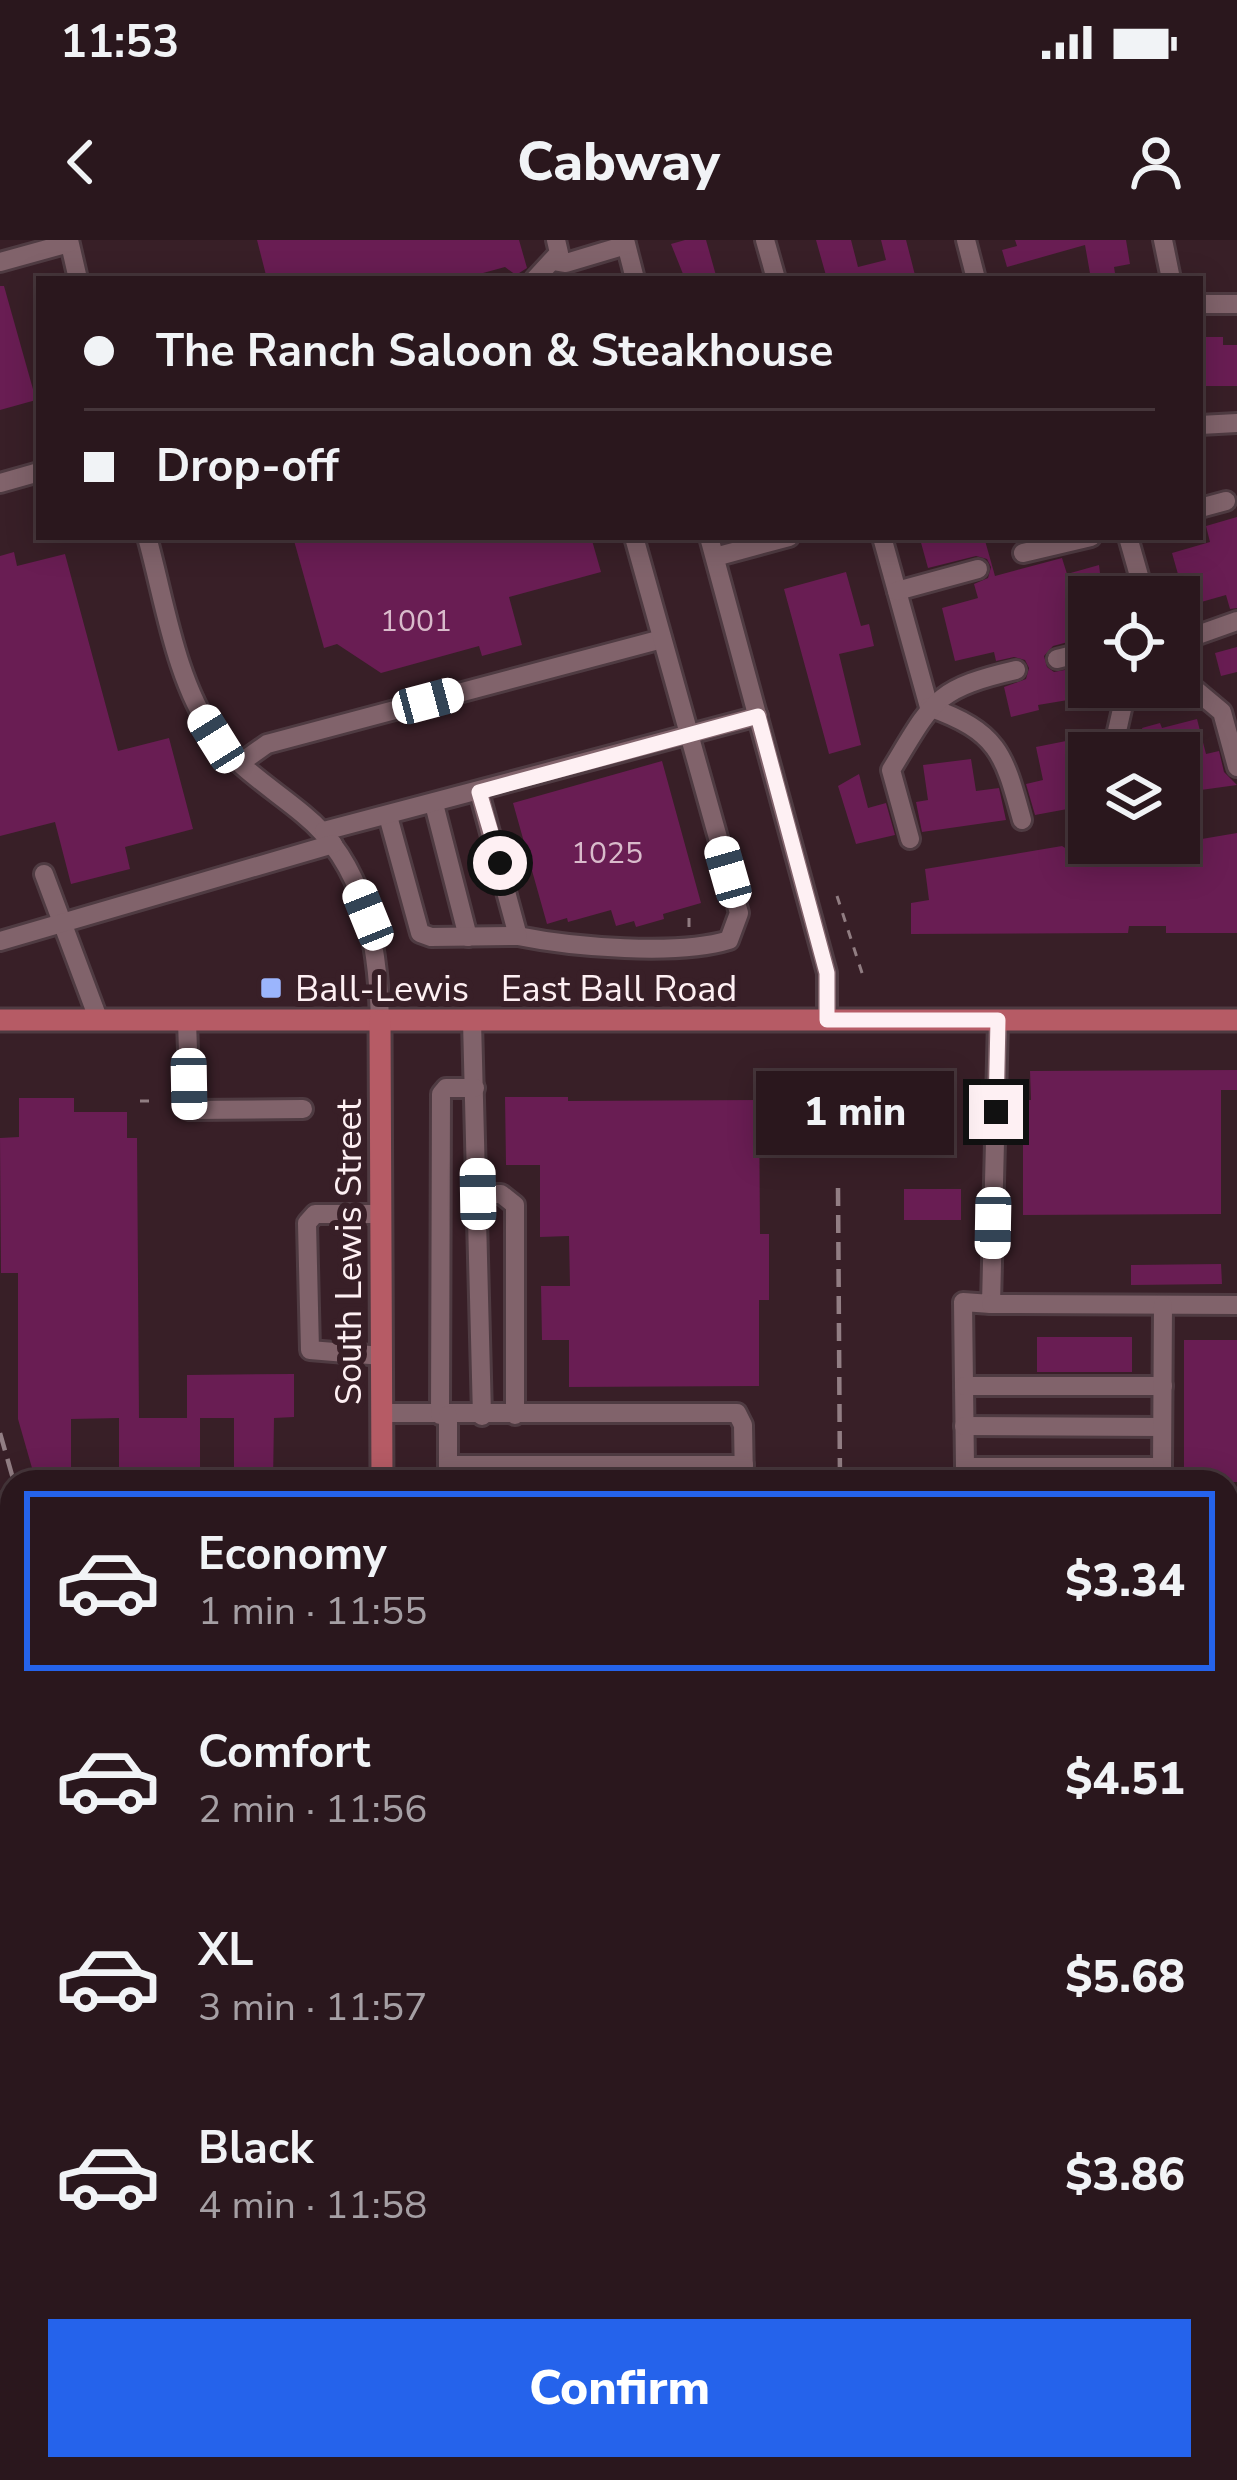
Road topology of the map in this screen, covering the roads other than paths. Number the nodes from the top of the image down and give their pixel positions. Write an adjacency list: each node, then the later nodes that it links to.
1 (556, 240): 7 (street)
2 (765, 240): 12 (street)
3 (965, 240): 13 (street)
4 (1163, 240): 14 (street)
5 (69, 241): 8 (street); 9 (street)
6 (625, 243): 7 (street); 11 (street)
7 (554, 261): 10 (street)
8 (0, 262)
9 (77, 276)
10 (539, 276)
11 (634, 276)
12 (775, 276)
13 (975, 276)
14 (1170, 276)
15 (1203, 304): 16 (street)
16 (1237, 304)
17 (1237, 423): 18 (street)
18 (1203, 425)
19 (36, 473): 20 (street)
20 (0, 483)
21 (1226, 501): 22 (street)
22 (1203, 507)
23 (147, 540): 44 (street)
24 (635, 540): 36 (street)
25 (766, 540): 29 (street)
26 (882, 540): 33 (street)
27 (1078, 540): 30 (street)
28 (1128, 540): 32 (street)
29 (712, 547): 42 (street)
30 (1023, 554)
31 (978, 569): 33 (street)
32 (1138, 576)
33 (897, 591): 41 (street)
34 (1237, 621): 35 (street)
35 (1200, 634)
36 (662, 639): 43 (street); 44 (street)
37 (1068, 656): 38 (street)
38 (1058, 659)
39 (1016, 670): 41 (street)
40 (1200, 694): 45 (street)
41 (929, 707): 49 (street); 51 (street)
42 (758, 716): 43 (street); 57 (street)
43 (689, 733): 46 (street); 54 (street)
44 (240, 764): 50 (street)
45 (1237, 767)
46 (479, 792): 47 (street); 54 (street)
47 (434, 804): 48 (street); 55 (street)
48 (388, 816): 50 (street); 55 (street)
49 (1022, 820)
50 (328, 838): 53 (street); 63 (street)
51 (910, 839)
52 (44, 874): 53 (street)
53 (61, 923): 56 (street); 61 (street)
54 (518, 936): 55 (street)
55 (468, 937)
56 (0, 941)
57 (827, 1020): 58 (main road, East Ball Road); 64 (main road, East Ball Road)
58 (998, 1020): 59 (main road, East Ball Road); 69 (street)
59 (1237, 1020)
60 (1, 1021): 61 (main road, East Ball Road)
61 (99, 1021): 62 (main road, East Ball Road)
62 (188, 1021): 63 (main road, East Ball Road); 66 (street)
63 (380, 1021): 64 (main road, East Ball Road); 68 (main road, South Lewis Street)
64 (472, 1021): 65 (street)
65 (475, 1088): 67 (street); 76 (street)
66 (303, 1109)
67 (478, 1194): 77 (street); 78 (street)
68 (382, 1214): 72 (main road, South Lewis Street); 72 (street)
69 (992, 1304): 70 (street); 74 (street)
70 (1162, 1305): 71 (street); 73 (street)
71 (1237, 1305)
72 (382, 1356): 75 (main road, South Lewis Street)
73 (1162, 1385): 74 (street); 80 (street)
74 (964, 1386): 79 (street)
75 (382, 1413): 76 (street); 81 (main road, South Lewis Street)
76 (444, 1414): 78 (street); 82 (street)
77 (514, 1415): 78 (street); 83 (street)
78 (482, 1416)
79 (964, 1426): 80 (street); 84 (street)
80 (1162, 1427): 85 (street)
81 (382, 1470)
82 (448, 1470)
83 (744, 1470)
84 (1039, 1470)
85 (1163, 1470)

